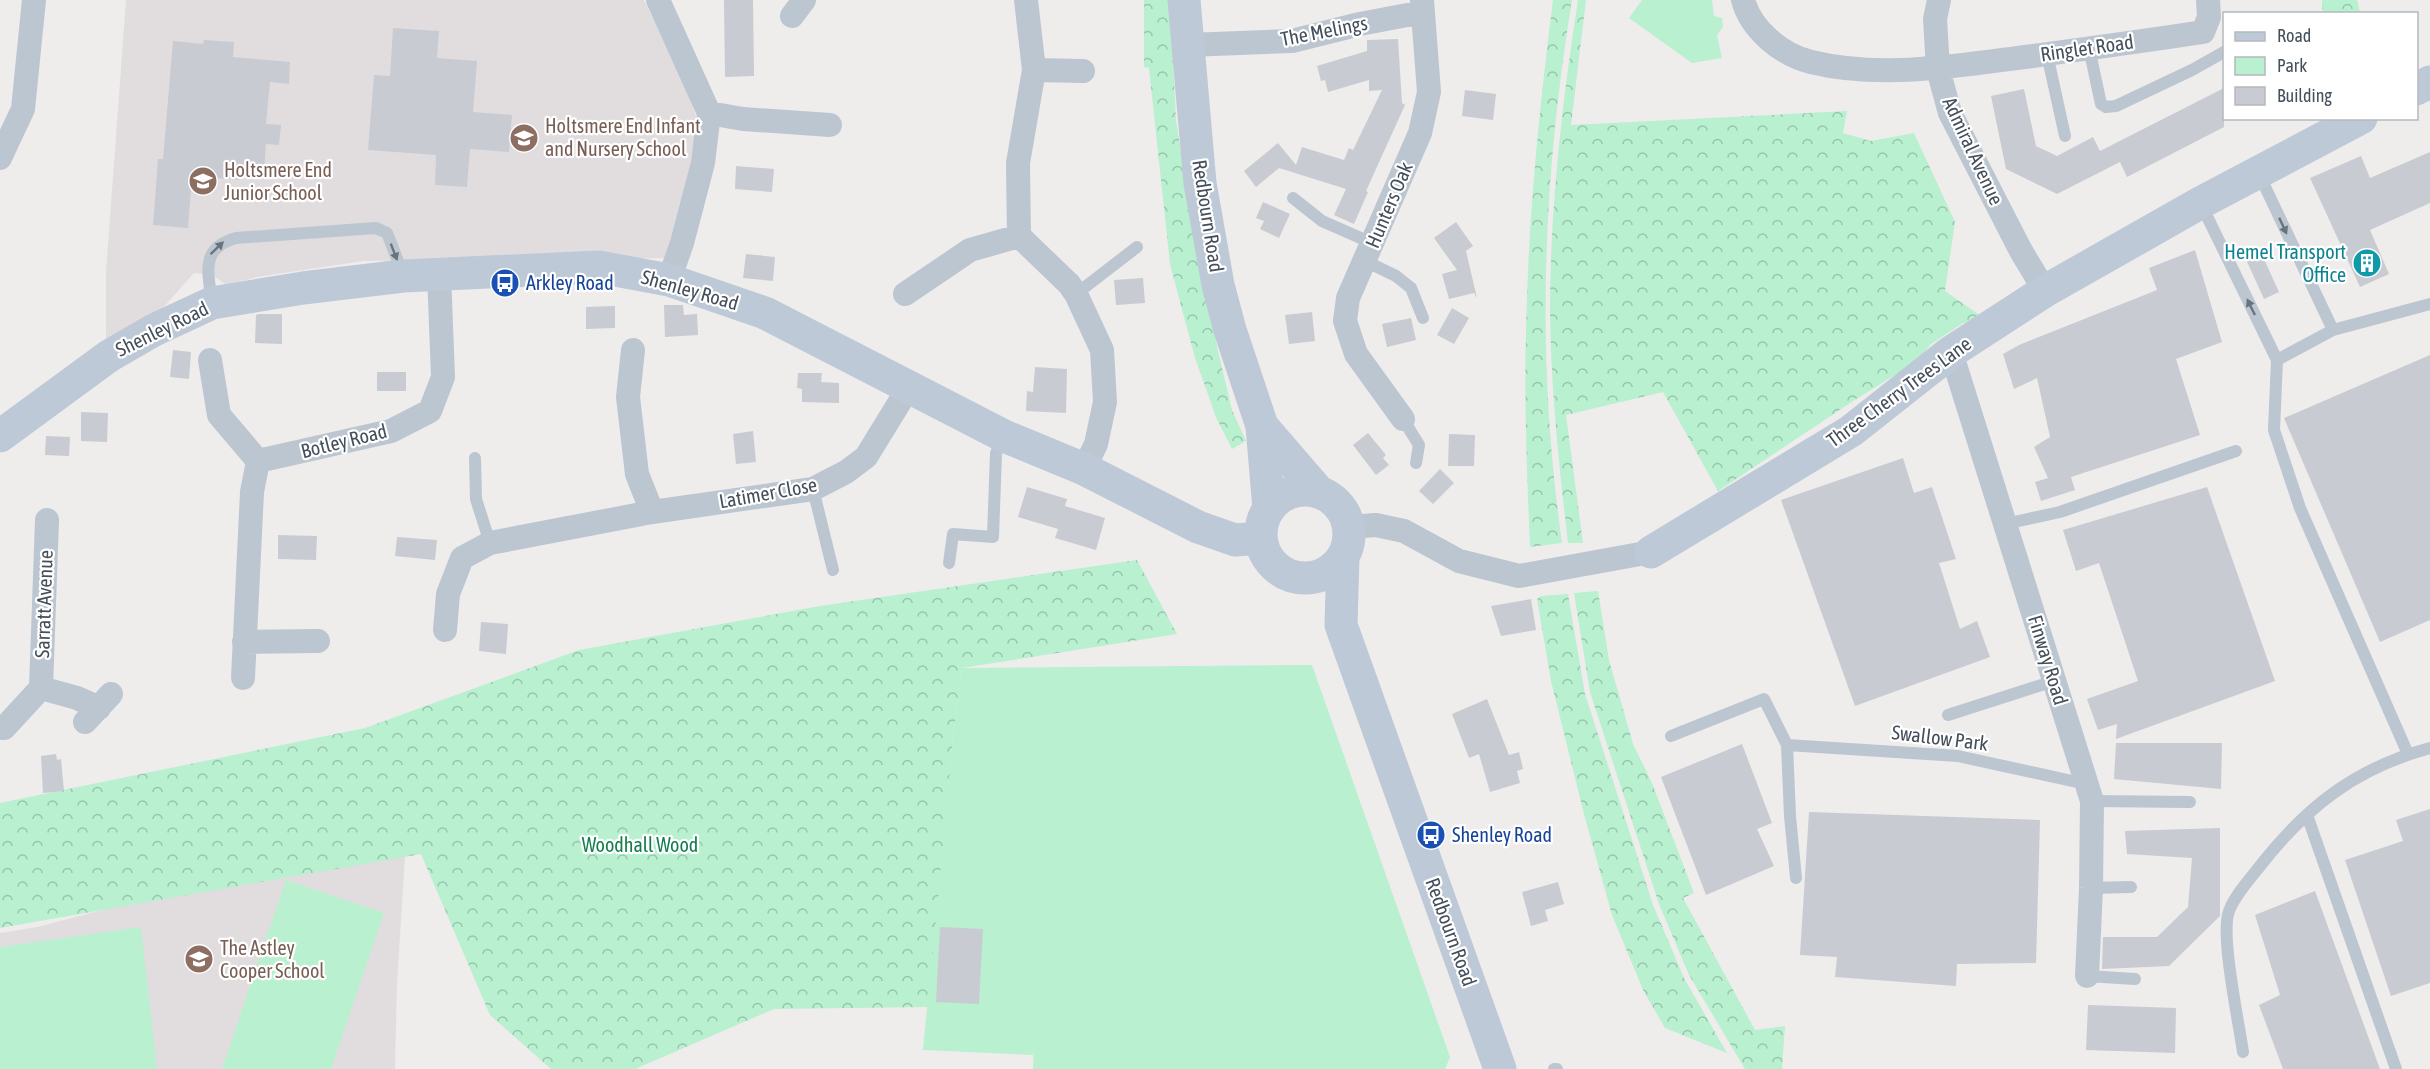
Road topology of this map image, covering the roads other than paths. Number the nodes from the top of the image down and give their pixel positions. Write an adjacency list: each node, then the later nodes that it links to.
1 (34, 0): 20 (street)
2 (658, 0): 16 (street)
3 (1026, 0): 14 (street)
4 (1184, 0): 9 (street, Redbourn Road)
5 (1743, 0): 13 (street, Ringlet Road)
6 (1938, 0): 13 (street, Admiral Avenue)
7 (1423, 6): 9 (street, The Melings); 26 (street, Hunters Oak)
8 (2214, 14): 10 (street, Ringlet Road)
9 (1188, 45): 43 (street, Redbourn Road)
10 (2089, 48): 11 (lane); 12 (street, Ringlet Road)
11 (2223, 53)
12 (2047, 54): 13 (street, Ringlet Road); 19 (lane)
13 (1938, 69): 30 (street, Admiral Avenue)
14 (1034, 70): 15 (street); 24 (street)
15 (1083, 71)
16 (709, 113): 18 (street); 29 (street)
17 (2357, 120): 21 (street, Three Cherry Trees Lane)
18 (830, 125)
19 (2065, 136)
20 (0, 158)
21 (2258, 173): 23 (street, Three Cherry Trees Lane); 36 (lane, one-way to 36)
22 (1293, 198): 26 (lane)
23 (2200, 203): 30 (street, Three Cherry Trees Lane); 40 (lane, one-way to 23)
24 (1019, 236): 31 (street); 32 (street)
25 (1137, 247): 32 (lane)
26 (1368, 252): 35 (lane); 42 (street, Hunters Oak)
27 (438, 273): 28 (street, Shenley Road); 29 (street, Shenley Road); 48 (street, Botley Road)
28 (403, 276): 33 (street, Shenley Road); 33 (lane, one-way to 28)
29 (669, 280): 41 (street, Shenley Road)
30 (2045, 291): 38 (street, Three Cherry Trees Lane)
31 (905, 294)
32 (1076, 294): 50 (street)
33 (212, 303): 44 (street, Shenley Road)
34 (2430, 304): 36 (lane)
35 (1423, 318)
36 (2333, 330): 40 (lane)
37 (633, 350): 53 (street)
38 (1951, 352): 56 (street, Finway Road); 59 (street, Three Cherry Trees Lane)
39 (210, 360): 48 (street)
40 (2277, 360): 76 (lane)
41 (909, 387): 45 (street, Shenley Road); 51 (street, Latimer Close)
42 (1403, 419): 49 (lane)
43 (1262, 426): 52 (street, Redbourn Road); 55 (street, Redbourn Road)
44 (0, 436)
45 (1004, 436): 50 (street, Shenley Road); 60 (lane)
46 (2236, 451): 56 (lane)
47 (475, 458): 58 (lane)
48 (258, 461): 66 (street)
49 (1416, 463)
50 (1084, 469): 55 (street, Shenley Road)
51 (813, 489): 53 (street, Latimer Close); 61 (lane)
52 (1319, 492): 55 (street); 57 (street)
53 (652, 512): 58 (street, Latimer Close)
54 (47, 520): 69 (street, Sarratt Avenue)
55 (1265, 523): 62 (street)
56 (2005, 524): 68 (street, Finway Road)
57 (1346, 542): 59 (street, Three Cherry Trees Lane); 62 (street); 63 (street, Redbourn Road)
58 (490, 543): 64 (street, Latimer Close)
59 (1651, 552)
60 (948, 563)
61 (833, 570)
62 (1291, 576): 63 (street, Redbourn Road)
63 (1341, 625): 86 (street, Redbourn Road)
64 (445, 630)
65 (318, 641): 66 (street)
66 (244, 642): 67 (street)
67 (243, 678)
68 (2054, 681): 71 (lane); 77 (street, Finway Road)
69 (41, 688): 70 (street); 72 (street)
70 (98, 708)
71 (1948, 715)
72 (0, 728)
73 (1671, 736): 74 (lane)
74 (1787, 745): 77 (lane, Swallow Park); 80 (lane)
75 (2430, 748): 76 (lane)
76 (2408, 754): 79 (lane)
77 (2089, 793): 78 (lane, Swallow Park); 82 (street, Finway Road)
78 (2190, 802)
79 (2307, 815): 85 (lane); 87 (lane)
80 (1797, 878)
81 (2131, 887): 82 (lane)
82 (2091, 888): 83 (street, Finway Road)
83 (2086, 976): 84 (lane)
84 (2135, 979)
85 (2243, 1052)
86 (1500, 1069)
87 (2396, 1069)

